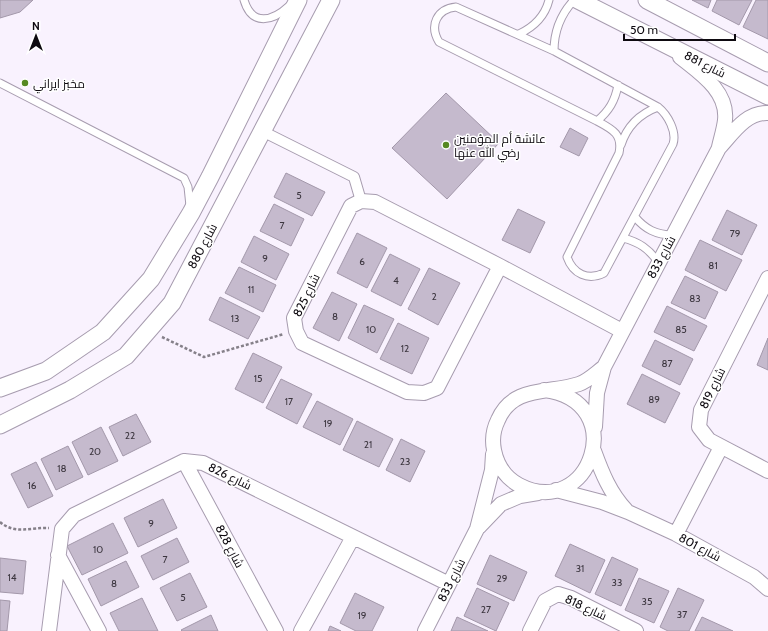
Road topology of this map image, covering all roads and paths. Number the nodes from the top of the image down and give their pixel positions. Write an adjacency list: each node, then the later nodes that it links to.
1 (244, 0): 2 (lane)
2 (297, 0): 22 (street)
3 (331, 0): 18 (street, شارع 880)
4 (548, 0): 8 (lane)
5 (574, 0): 10 (lane)
6 (578, 0): 9 (street, شارع 881)
7 (647, 0): 11 (street)
8 (518, 34): 10 (lane); 17 (lane)
9 (657, 39): 14 (street, شارع 881); 20 (street, شارع 833)
10 (554, 50): 13 (lane)
11 (768, 63)
12 (0, 84): 22 (lane)
13 (618, 85): 15 (lane); 17 (lane)
14 (768, 96)
15 (658, 107): 19 (lane); 23 (lane)
16 (768, 112): 20 (street, شارع 833)
17 (597, 121): 19 (lane)
18 (262, 131): 21 (street); 29 (street, شارع 880)
19 (621, 146): 25 (lane)
20 (719, 148): 24 (street, شارع 833)
21 (361, 201): 27 (street); 30 (street, شارع 825)
22 (191, 213): 33 (street)
23 (634, 216): 24 (lane); 25 (lane)
24 (673, 236): 26 (street, شارع 833)
25 (623, 238): 26 (lane)
26 (658, 262): 31 (street, شارع 833)
27 (500, 266): 30 (street, شارع 825); 31 (street)
28 (768, 278): 38 (street, شارع 819)
29 (149, 330): 30 (path); 35 (street, شارع 880)
30 (296, 331)
31 (622, 331): 32 (street, شارع 833)
32 (604, 367): 34 (street, شارع 833); 36 (street, شارع 833)
33 (0, 388)
34 (544, 390): 36 (street); 37 (street)
35 (0, 425)
36 (594, 434): 39 (street)
37 (493, 446): 42 (street); 46 (street, شارع 833)
38 (721, 447): 41 (street); 47 (street)
39 (594, 451): 42 (street); 43 (street, شارع 801)
40 (184, 461): 45 (street); 48 (street, شارع 826); 54 (street, شارع 828)
41 (768, 471)
42 (550, 491): 43 (street, شارع 801); 46 (street, شارع 833)
43 (628, 512): 47 (street, شارع 801)
44 (0, 522): 45 (path)
45 (62, 529): 49 (street)
46 (477, 529): 50 (street, شارع 833)
47 (676, 534): 51 (street, شارع 801)
48 (353, 537): 50 (street, شارع 826); 55 (street)
49 (58, 555): 52 (street); 53 (street)
50 (449, 584): 56 (street, شارع 833)
51 (768, 589)
52 (49, 631)
53 (99, 631)
54 (276, 631)
55 (301, 631)
56 (426, 631)
57 (530, 631): 58 (street, شارع 818)
58 (636, 631)

